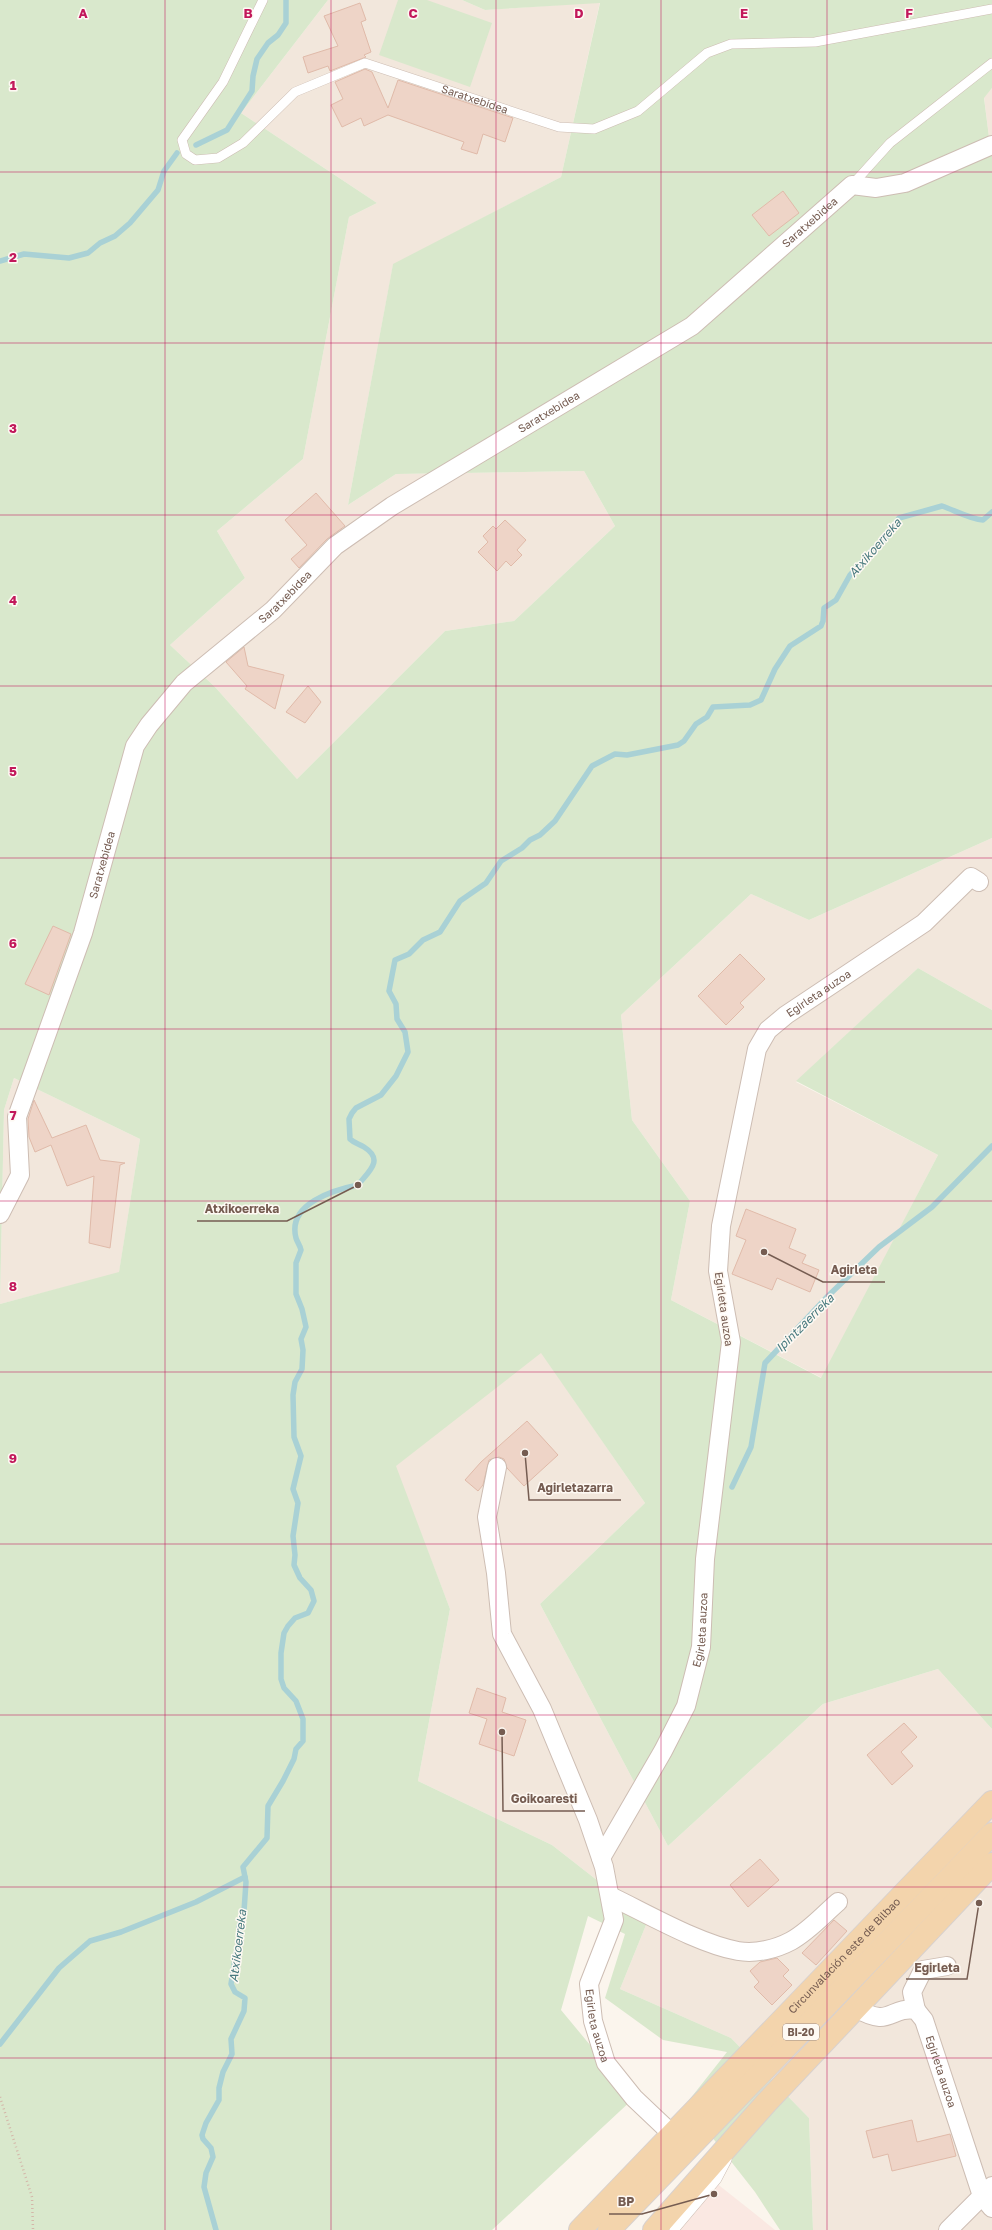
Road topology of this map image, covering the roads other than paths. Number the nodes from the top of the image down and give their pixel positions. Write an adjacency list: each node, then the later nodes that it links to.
1 (262, 0): 2 (lane, Saratxebidea)
2 (992, 9)
3 (992, 63): 5 (lane, Saratxebidea)
4 (992, 145): 5 (street)
5 (852, 185): 7 (street, Saratxebidea)
6 (979, 882): 11 (street, Egirleta auzoa)
7 (0, 1214)
8 (497, 1467): 11 (street, Egirleta auzoa)
9 (992, 1802): 19 (main road, Circunvalación este de Bilbao / BI-20)
10 (992, 1834): 22 (main road, Circunvalación este de Bilbao / BI-20)
11 (601, 1858): 13 (street, Egirleta auzoa)
12 (992, 1864): 16 (main road)
13 (610, 1896): 14 (street); 19 (street, Egirleta auzoa)
14 (838, 1902)
15 (943, 1960): 17 (street)
16 (856, 2008): 17 (street); 18 (main road)
17 (916, 2010): 20 (street, Egirleta auzoa)
18 (744, 2128): 23 (main road); 24 (lane)
19 (672, 2134): 21 (main road, Circunvalación este de Bilbao / BI-20)
20 (989, 2197): 25 (street, Egirleta auzoa)
21 (581, 2226)
22 (608, 2230)
23 (654, 2230)
24 (674, 2230)
25 (948, 2230)

